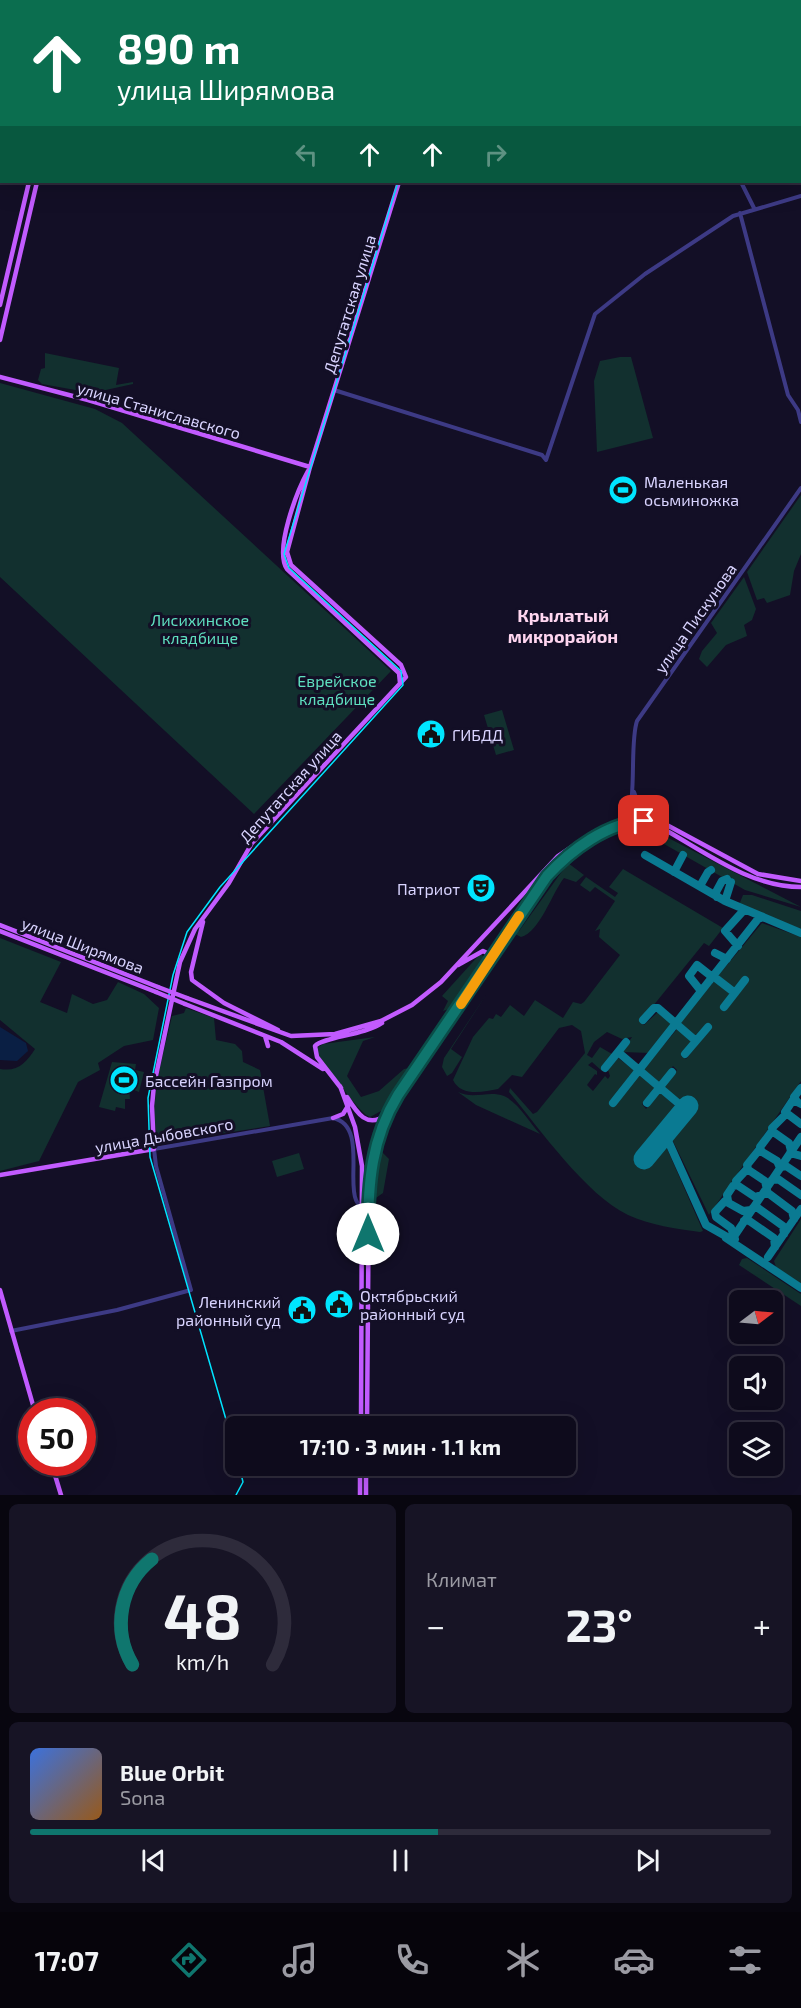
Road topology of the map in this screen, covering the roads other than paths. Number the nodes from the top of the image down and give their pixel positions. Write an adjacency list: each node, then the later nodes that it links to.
1 (29, 183): 8 (main road)
2 (37, 183): 9 (main road)
3 (399, 183): 11 (main road, Депутатская улица)
4 (742, 183): 6 (street)
5 (801, 196): 6 (street)
6 (754, 208): 7 (street)
7 (740, 213): 11 (street); 12 (street)
8 (0, 305)
9 (0, 340)
10 (0, 377): 13 (main road, улица Станиславского)
11 (334, 390): 13 (main road, Депутатская улица)
12 (801, 422)
13 (310, 467): 15 (main road, Депутатская улица); 15 (main road, Депутатская улица)
14 (801, 488): 16 (street, улица Пискунова)
15 (400, 685): 22 (main road, Депутатская улица)
16 (631, 770): 17 (street, улица Пискунова); 18 (street, улица Пискунова)
17 (652, 817): 18 (main road); 19 (main road)
18 (626, 818): 28 (main road)
19 (775, 878): 20 (main road); 21 (main road)
20 (801, 884): 21 (main road)
21 (774, 885): 27 (main road)
22 (213, 904): 25 (main road); 26 (main road, Депутатская улица)
23 (0, 926): 29 (main road, улица Ширямова)
24 (0, 931): 29 (main road, улица Ширямова)
25 (196, 950): 26 (main road); 35 (main road)
26 (184, 951): 42 (main road, Депутатская улица)
27 (490, 960): 28 (main road); 40 (main road)
28 (455, 967): 31 (main road)
29 (137, 982): 30 (main road, улица Ширямова, bridge)
30 (186, 1001): 32 (main road); 35 (main road)
31 (393, 1016): 35 (main road); 37 (main road)
32 (231, 1022): 33 (main road); 34 (main road)
33 (234, 1029)
34 (260, 1033): 36 (main road); 37 (main road)
35 (282, 1034)
36 (268, 1046)
37 (328, 1072): 38 (main road)
38 (340, 1086): 39 (main road); 40 (main road)
39 (348, 1106): 41 (main road); 44 (main road)
40 (388, 1113): 49 (main road)
41 (333, 1118): 42 (street, улица Дыбовского); 44 (street)
42 (154, 1149): 43 (main road, улица Дыбовского); 46 (street, Депутатская улица)
43 (0, 1175)
44 (361, 1209): 48 (main road)
45 (0, 1290): 46 (main road)
46 (12, 1331): 47 (main road)
47 (31, 1398)
48 (360, 1416)
49 (366, 1416)
50 (55, 1476): 53 (main road)
51 (362, 1476): 54 (main road)
52 (364, 1476): 55 (main road)
53 (61, 1495)
54 (360, 1495)
55 (366, 1495)

